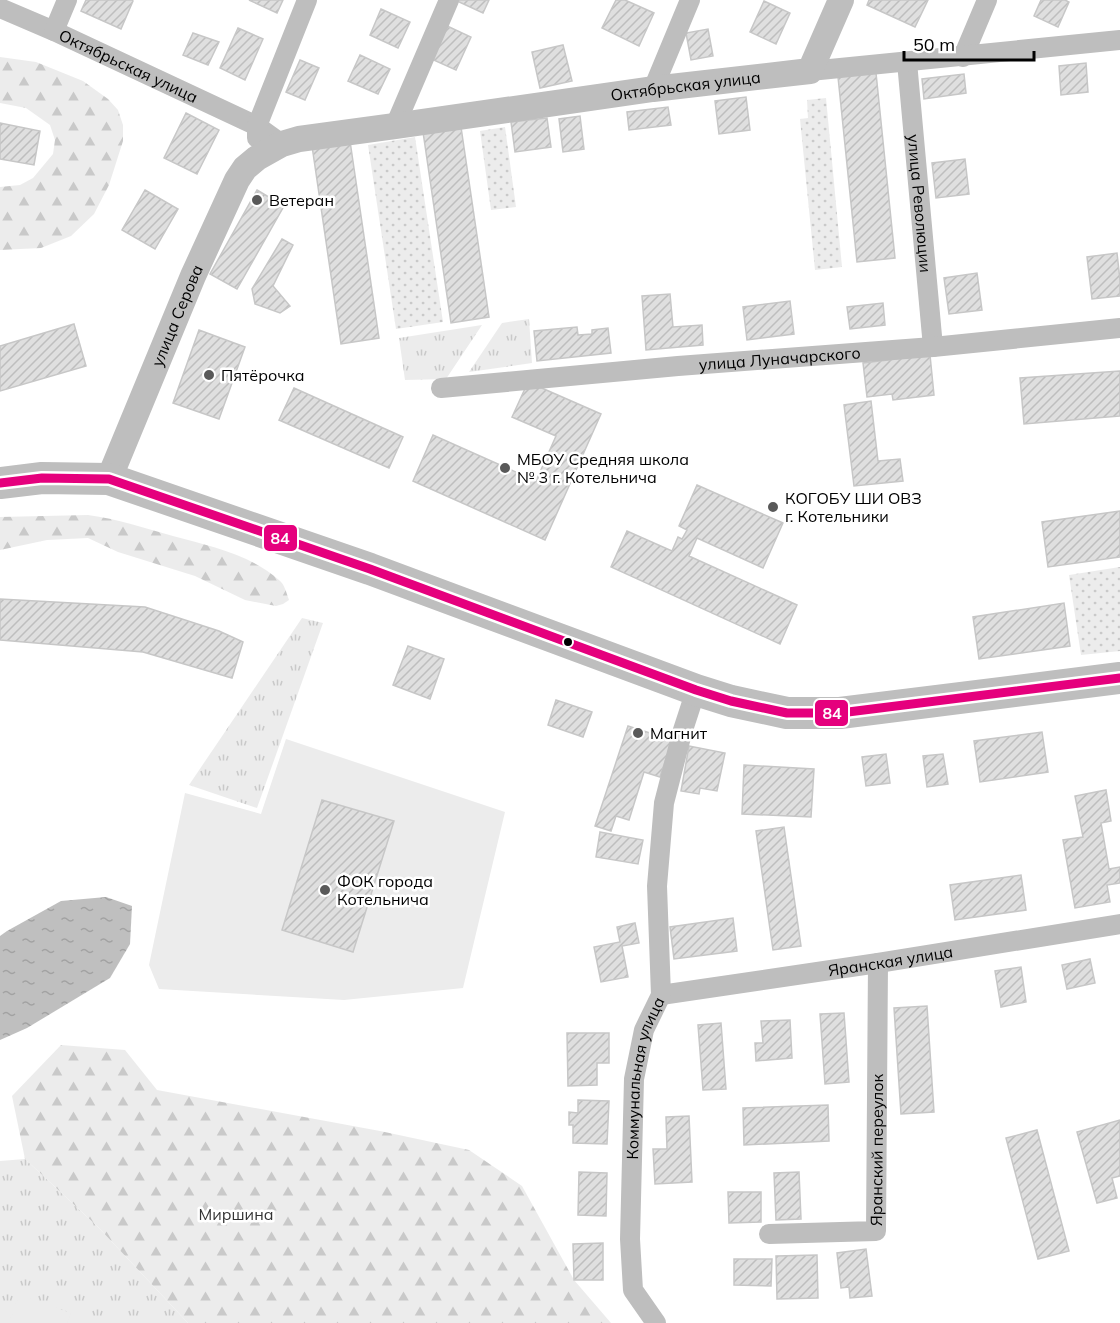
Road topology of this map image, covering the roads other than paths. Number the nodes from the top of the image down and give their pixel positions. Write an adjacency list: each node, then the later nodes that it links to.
1 (68, 0): 8 (street)
2 (307, 0): 14 (street)
3 (449, 0): 15 (street)
4 (690, 0): 13 (street)
5 (841, 0): 12 (street)
6 (987, 0): 10 (street)
7 (0, 8): 8 (street, Октябрьская улица)
8 (54, 31): 14 (street, Октябрьская улица)
9 (1120, 40): 10 (street, Октябрьская улица)
10 (963, 57): 11 (street, Октябрьская улица)
11 (907, 62): 12 (street, Октябрьская улица); 19 (street, улица Революции)
12 (810, 71): 13 (street, Октябрьская улица)
13 (653, 89): 15 (street, Октябрьская улица)
14 (257, 126): 16 (street, Октябрьская улица); 17 (street)
15 (395, 126): 16 (street, Октябрьская улица)
16 (282, 144): 17 (street, Октябрьская улица)
17 (257, 158): 21 (street, улица Серова)
18 (1120, 328): 19 (street, улица Луначарского)
19 (933, 347): 20 (street, улица Луначарского)
20 (441, 388)
21 (109, 479): 22 (main road); 24 (main road)
22 (0, 483)
23 (1120, 678): 24 (main road)
24 (696, 690): 27 (street, Коммунальная улица)
25 (1120, 924): 26 (street, Яранская улица)
26 (878, 963): 27 (street, Яранская улица); 28 (street, Яранский переулок)
27 (661, 994): 29 (street, Коммунальная улица)
28 (769, 1234)
29 (656, 1323)

